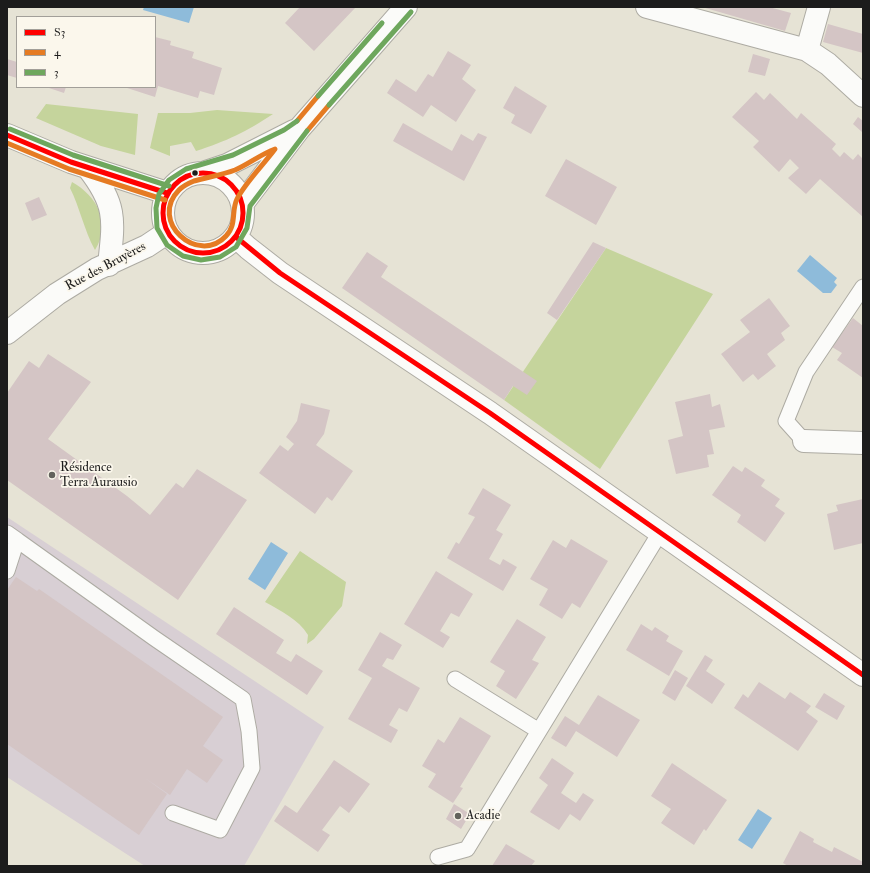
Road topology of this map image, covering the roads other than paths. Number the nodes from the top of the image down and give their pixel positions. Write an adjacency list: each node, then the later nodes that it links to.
1 (406, 7): 6 (street)
2 (647, 7): 4 (street)
3 (819, 7): 4 (street)
4 (807, 50): 5 (street)
5 (863, 96)
6 (298, 129): 9 (street); 11 (street)
7 (7, 135): 8 (street)
8 (88, 168): 10 (street); 14 (street)
9 (206, 172): 10 (street); 11 (street)
10 (167, 193): 12 (street)
11 (243, 203): 13 (street)
12 (168, 232): 13 (street); 14 (street, Rue des Bruyères)
13 (236, 237): 19 (street)
14 (103, 267): 16 (street, Rue des Bruyères)
15 (863, 287): 17 (lane)
16 (7, 333)
17 (804, 441): 18 (street)
18 (863, 443)
19 (660, 531): 22 (street); 24 (lane)
20 (12, 537): 21 (lane); 25 (lane)
21 (7, 571)
22 (863, 675)
23 (455, 680): 24 (lane)
24 (540, 731): 26 (lane)
25 (173, 813)
26 (438, 857)

